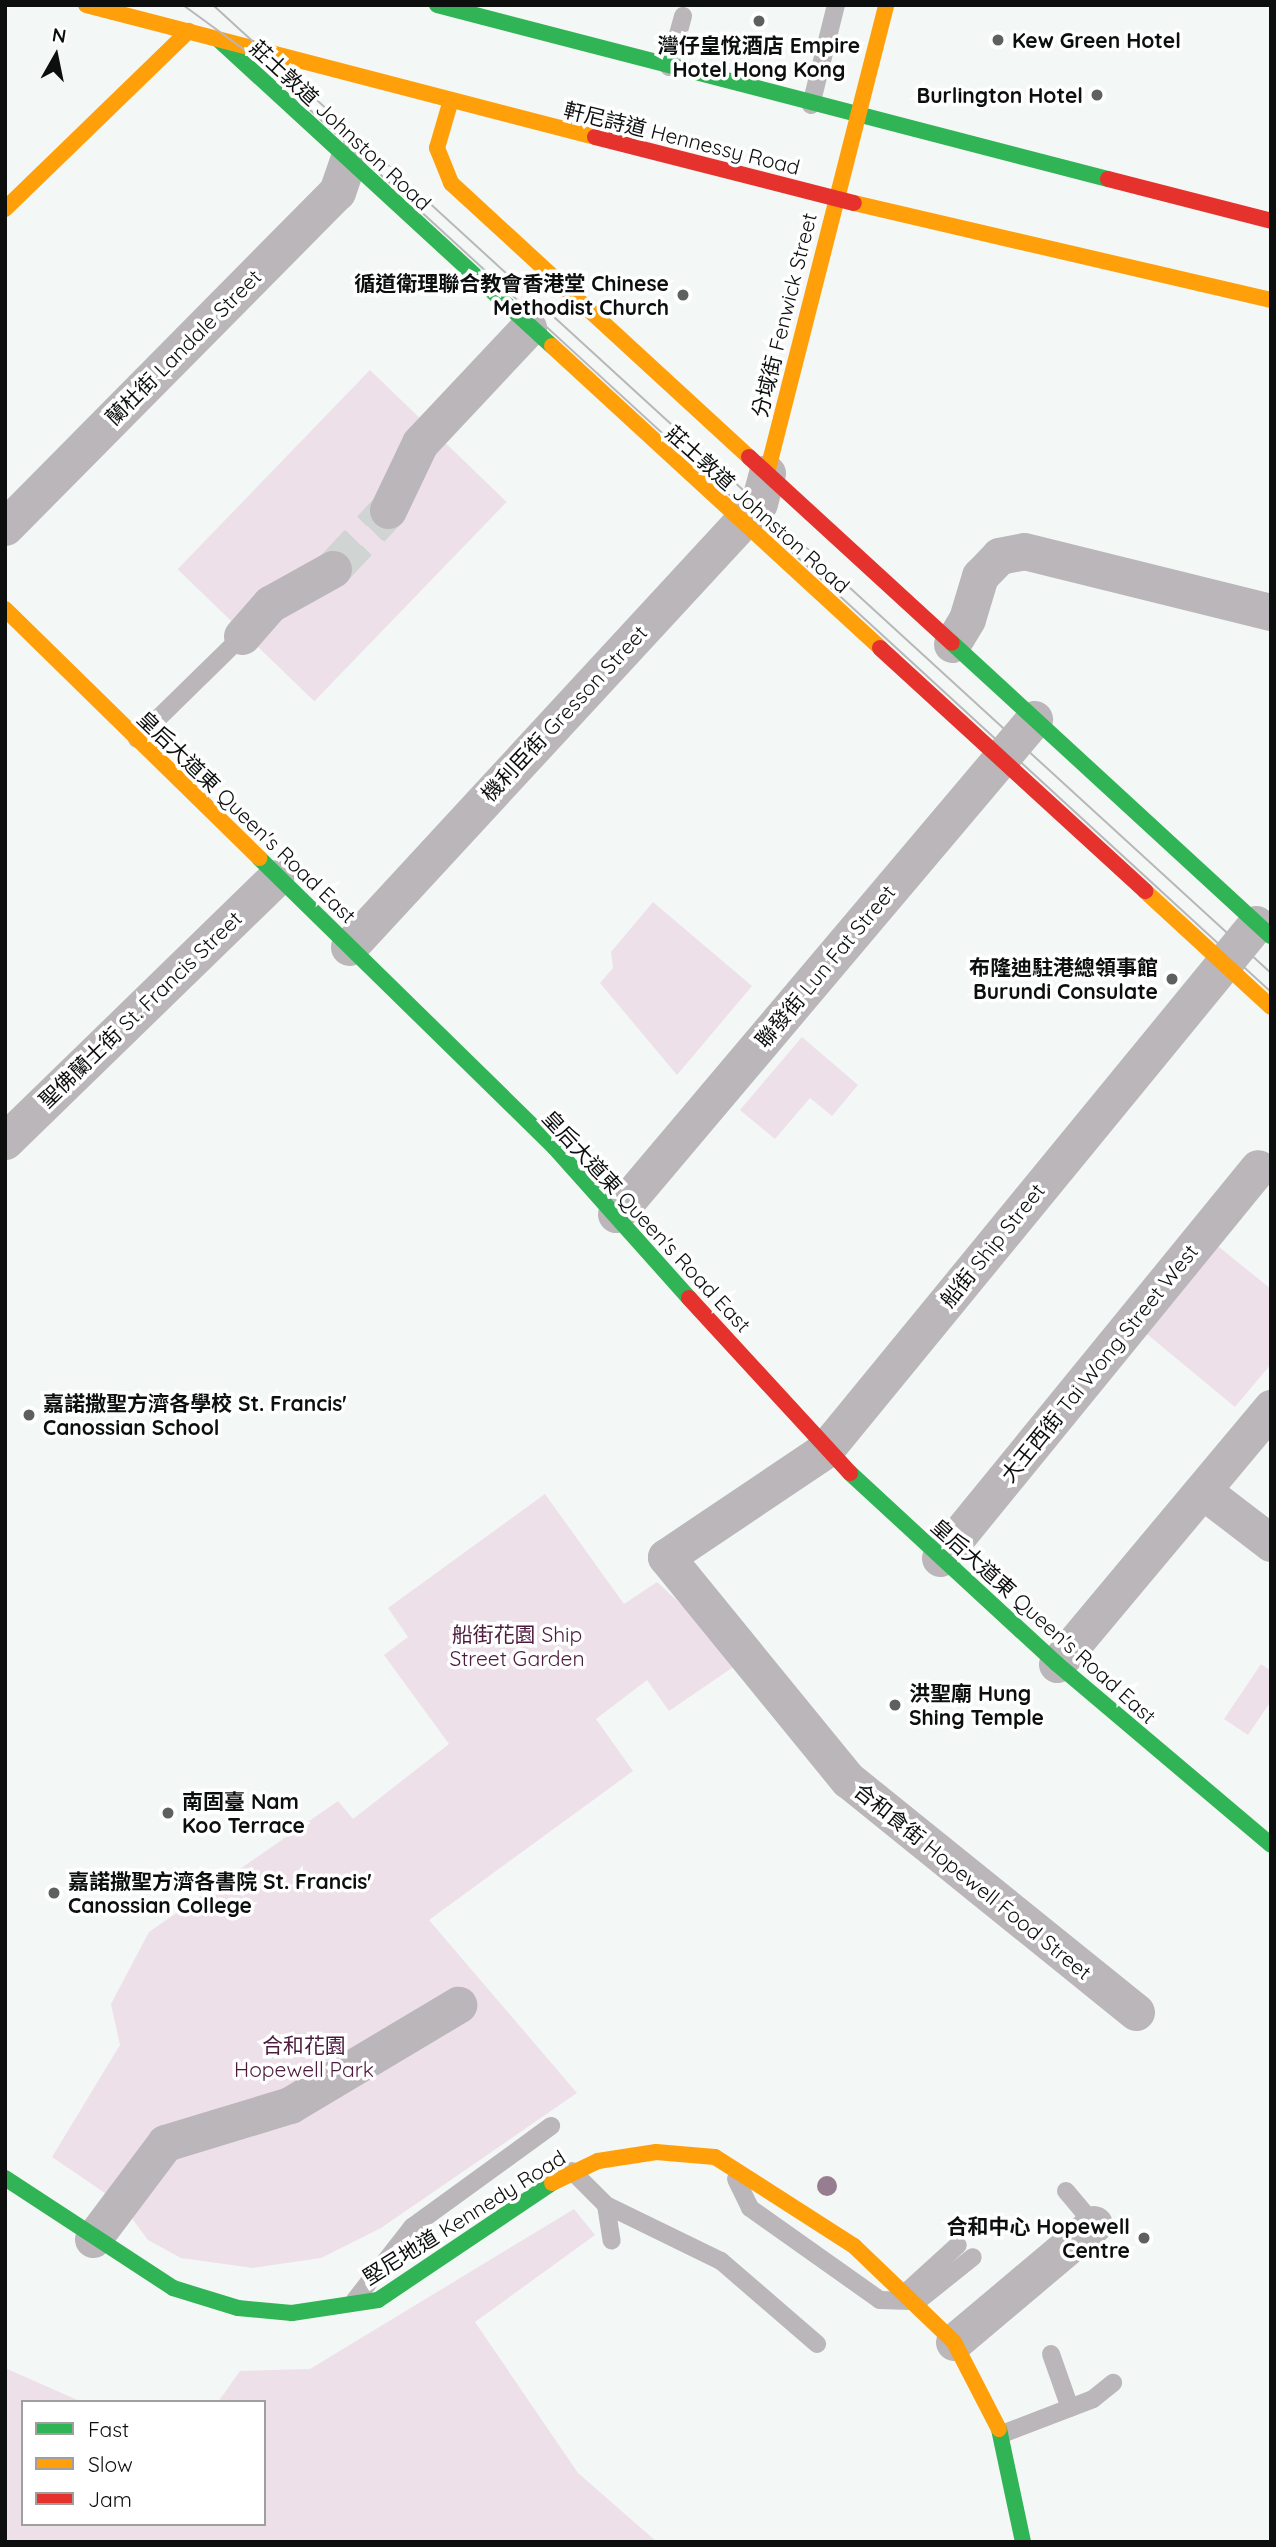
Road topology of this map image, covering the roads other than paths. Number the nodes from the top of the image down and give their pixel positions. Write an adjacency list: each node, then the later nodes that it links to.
1 (86, 5): 6 (street, 軒尼詩道 Hennessy Road)
2 (437, 5): 8 (street)
3 (836, 5): 10 (lane)
4 (886, 5): 11 (street, 分域街 Fenwick Street)
5 (683, 16): 8 (lane)
6 (189, 31): 7 (street, 軒尼詩道 Hennessy Road); 14 (street)
7 (219, 40): 9 (street, 軒尼詩道 Hennessy Road); 12 (street, 莊士敦道 Johnston Road)
8 (669, 67): 10 (street)
9 (451, 100): 13 (street, 軒尼詩道 Hennessy Road); 18 (street, 莊士敦道 Johnston Road)
10 (811, 105): 11 (street)
11 (859, 116): 13 (street, 分域街 Fenwick Street); 15 (street)
12 (348, 160): 17 (street, 莊士敦道 Johnston Road); 21 (street, 蘭杜街 Landale Street)
13 (837, 199): 16 (street, 軒尼詩道 Hennessy Road); 18 (street, 分域街 Fenwick Street)
14 (5, 209)
15 (1271, 221)
16 (1271, 300)
17 (528, 328): 19 (street); 20 (street, 莊士敦道 Johnston Road)
18 (767, 473): 20 (street, 機利臣街 Gresson Street); 26 (street, 莊士敦道 Johnston Road)
19 (388, 510)
20 (741, 521): 29 (street, 莊士敦道 Johnston Road); 32 (street, 機利臣街 Gresson Street)
21 (5, 527)
22 (333, 569): 25 (street)
23 (5, 609): 28 (street, 皇后大道東 Queen's Road East)
24 (1271, 612): 26 (street)
25 (242, 636): 28 (lane)
26 (951, 643): 27 (street, 莊士敦道 Johnston Road)
27 (1034, 719): 29 (street, 聯發街 Lun Fat Street); 31 (street, 莊士敦道 Johnston Road)
28 (137, 739): 30 (street, 皇后大道東 Queen's Road East)
29 (999, 759): 33 (street, 莊士敦道 Johnston Road); 37 (street, 聯發街 Lun Fat Street)
30 (275, 878): 32 (street, 皇后大道東 Queen's Road East); 35 (street, 聖佛蘭士街 St. Francis Street)
31 (1263, 930): 33 (street, 船街 Ship Street)
32 (349, 947): 37 (street, 皇后大道東 Queen's Road East)
33 (1220, 966): 34 (street, 莊士敦道 Johnston Road); 39 (street, 船街 Ship Street)
34 (1271, 1007)
35 (12, 1118)
36 (1258, 1168): 43 (street, 大王西街 Tai Wong Street West)
37 (616, 1214): 39 (street, 皇后大道東 Queen's Road East)
38 (1271, 1408): 40 (street)
39 (825, 1450): 41 (street, 船街 Ship Street); 43 (street, 皇后大道東 Queen's Road East)
40 (1203, 1490): 42 (street); 44 (street)
41 (698, 1531): 47 (street, 合和食街 Hopewell Food Street)
42 (1271, 1543)
43 (940, 1558): 44 (street, 皇后大道東 Queen's Road East)
44 (1057, 1664): 45 (street, 皇后大道東 Queen's Road East)
45 (1271, 1845)
46 (458, 2005): 55 (street)
47 (1136, 2012)
48 (551, 2126): 61 (lane)
49 (729, 2163): 50 (street, 堅尼地道 Kennedy Road); 58 (lane); 60 (street, 堅尼地道 Kennedy Road)
50 (572, 2171): 53 (lane); 61 (street, 堅尼地道 Kennedy Road)
51 (5, 2178): 55 (street, 堅尼地道 Kennedy Road)
52 (1066, 2191): 54 (lane)
53 (606, 2205): 56 (lane); 63 (lane)
54 (1098, 2230): 62 (street)
55 (93, 2239): 61 (street, 堅尼地道 Kennedy Road)
56 (612, 2241)
57 (958, 2245): 60 (lane)
58 (973, 2257)
59 (837, 2263): 60 (lane)
60 (906, 2296): 62 (street, 堅尼地道 Kennedy Road)
61 (349, 2309)
62 (954, 2342): 67 (street, 堅尼地道 Kennedy Road)
63 (817, 2344)
64 (1051, 2354): 66 (lane)
65 (1113, 2383): 66 (lane)
66 (1070, 2408): 67 (lane)
67 (1002, 2434): 68 (street, 堅尼地道 Kennedy Road)
68 (1023, 2542)

